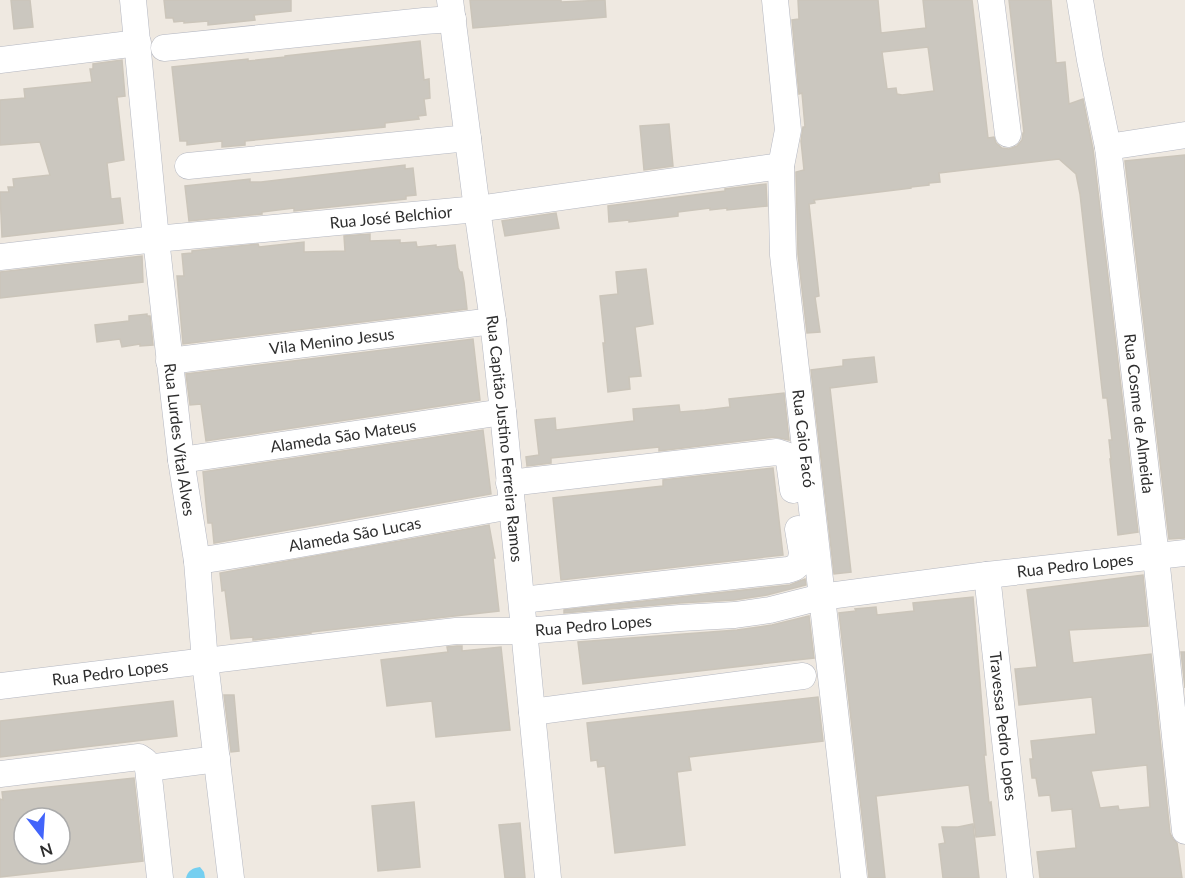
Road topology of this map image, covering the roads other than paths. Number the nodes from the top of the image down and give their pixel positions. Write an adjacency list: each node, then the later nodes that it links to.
1 (133, 0): 6 (street, Rua Lurdes Vítal Alves)
2 (775, 0): 14 (street, Rua Caio Facó)
3 (991, 0): 9 (street)
4 (1080, 0): 12 (street, Rua Cosme de Almeida)
5 (452, 10): 7 (street); 11 (street, Rua Capitão Justino Ferreira Ramos)
6 (138, 43): 8 (street); 16 (street, Rua Lurdes Vítal Alves)
7 (164, 48)
8 (0, 60)
9 (1008, 134)
10 (1185, 135): 12 (street)
11 (468, 138): 13 (street); 15 (street, Rua Capitão Justino Ferreira Ramos)
12 (1108, 147): 24 (street, Rua Cosme de Almeida)
13 (188, 166)
14 (781, 166): 15 (street, Rua José Belchior); 27 (street, Rua Caio Facó)
15 (477, 209): 16 (street, Rua José Belchior); 18 (street, Rua Capitão Justino Ferreira Ramos)
16 (156, 239): 17 (street, Rua José Belchior); 19 (street, Rua Lurdes Vítal Alves)
17 (0, 257)
18 (493, 321): 19 (street, Vila Menino Jesus); 20 (street, Rua Capitão Justino Ferreira Ramos)
19 (169, 361): 21 (street, Rua Lurdes Vítal Alves)
20 (503, 412): 21 (street, Alameda São Mateus); 22 (street, Rua Capitão Justino Ferreira Ramos)
21 (181, 460): 25 (street, Rua Lurdes Vítal Alves)
22 (511, 495): 25 (street, Alameda São Lucas); 28 (street, Rua Capitão Justino Ferreira Ramos); 28 (street, Alameda São Lucas)
23 (1185, 553): 24 (street, Rua Pedro Lopes)
24 (1156, 557): 26 (street, Rua Pedro Lopes); 37 (street, Rua Cosme de Almeida)
25 (197, 561): 30 (street, Rua Lurdes Vítal Alves)
26 (987, 575): 27 (street, Rua Pedro Lopes); 42 (street, Travessa Pedro Lopes)
27 (821, 597): 29 (street, Rua Pedro Lopes); 41 (street, Rua Caio Facó)
28 (522, 600): 29 (street, Rua Capitão Justino Ferreira Ramos)
29 (525, 631): 30 (street, Rua Pedro Lopes); 33 (street, Rua Capitão Justino Ferreira Ramos)
30 (205, 662): 32 (street, Rua Pedro Lopes); 34 (street, Rua Lurdes Vítal Alves)
31 (803, 676): 33 (street)
32 (0, 686)
33 (532, 712): 40 (street, Rua Capitão Justino Ferreira Ramos)
34 (217, 759): 35 (street); 39 (street, Rua Lurdes Vítal Alves)
35 (148, 768): 36 (street); 38 (street)
36 (0, 774)
37 (1185, 831)
38 (156, 877)
39 (231, 878)
40 (548, 878)
41 (854, 878)
42 (1020, 878)

